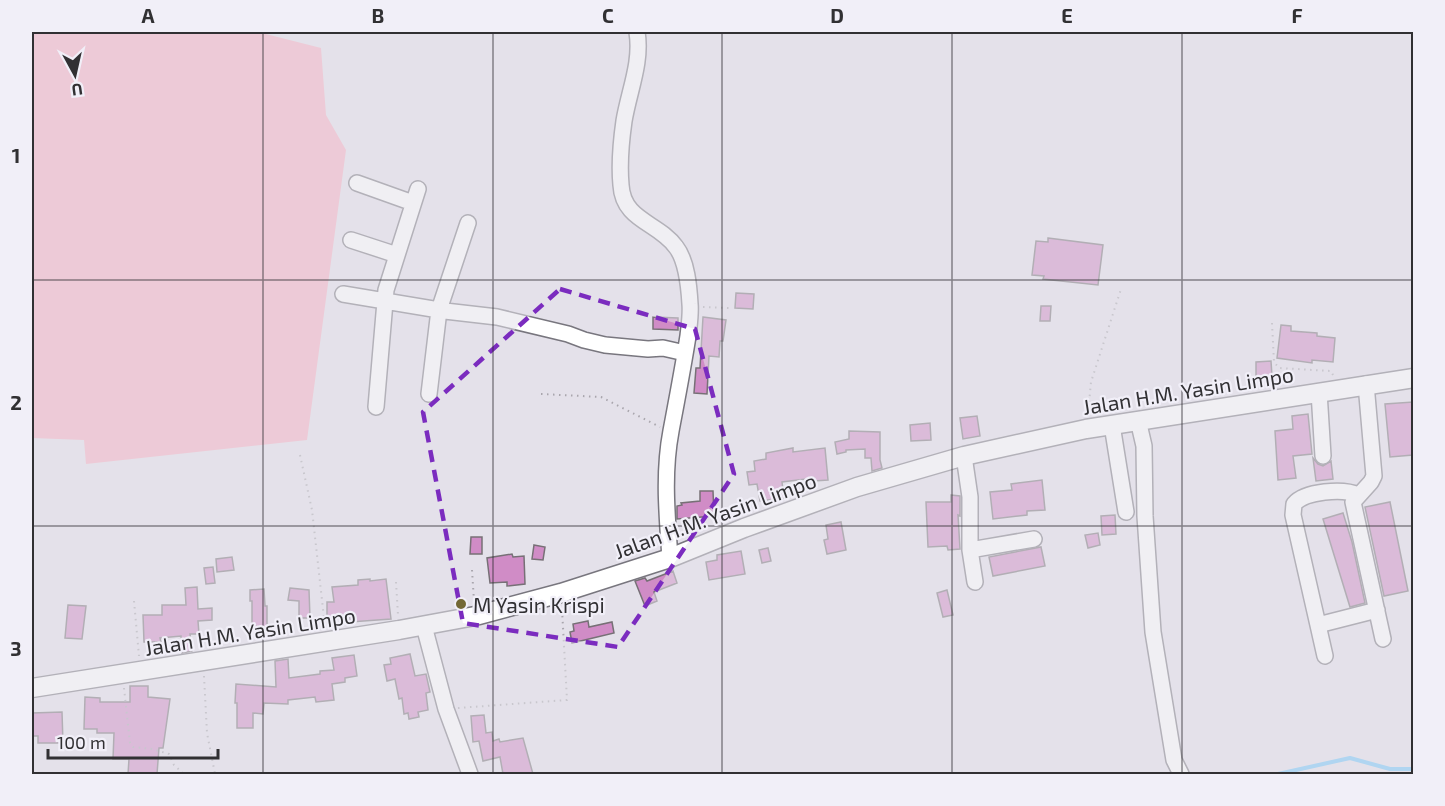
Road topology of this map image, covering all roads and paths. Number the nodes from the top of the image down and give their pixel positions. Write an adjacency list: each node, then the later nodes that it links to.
1 (637, 32): 9 (street)
2 (357, 183): 5 (street)
3 (468, 223): 11 (street)
4 (351, 240): 5 (street)
5 (397, 255): 8 (street)
6 (1121, 289): 22 (path)
7 (343, 294): 8 (street)
8 (385, 300): 11 (street); 19 (street)
9 (691, 306): 10 (path); 13 (street)
10 (730, 308)
11 (439, 310): 13 (street); 17 (street)
12 (1272, 323): 16 (path)
13 (685, 353): 23 (street)
14 (1413, 378): 15 (main road, Jalan H.M. Yasin Limpo)
15 (1366, 384): 16 (main road, Jalan H.M. Yasin Limpo); 27 (street)
16 (1325, 391): 20 (main road, Jalan H.M. Yasin Limpo); 26 (street)
17 (429, 394)
18 (541, 394): 23 (path)
19 (376, 407)
20 (1138, 420): 21 (main road, Jalan H.M. Yasin Limpo); 52 (street)
21 (1112, 425): 22 (main road, Jalan H.M. Yasin Limpo); 28 (street)
22 (1086, 429): 25 (main road, Jalan H.M. Yasin Limpo)
23 (670, 432): 31 (street)
24 (300, 455): 43 (path)
25 (964, 456): 30 (street); 31 (main road, Jalan H.M. Yasin Limpo)
26 (1323, 456)
27 (1358, 495): 37 (street); 39 (street)
28 (1126, 512)
29 (1034, 539): 30 (street)
30 (970, 550): 34 (street)
31 (670, 558): 35 (main road, Jalan H.M. Yasin Limpo)
32 (472, 570): 38 (path)
33 (396, 582): 41 (path)
34 (975, 582)
35 (561, 593): 38 (main road, Jalan H.M. Yasin Limpo); 48 (path)
36 (134, 601): 46 (path)
37 (1377, 610): 39 (street); 42 (street)
38 (475, 616): 40 (main road, Jalan H.M. Yasin Limpo)
39 (1318, 625): 44 (street)
40 (424, 626): 41 (main road, Jalan H.M. Yasin Limpo); 48 (street)
41 (399, 630): 43 (main road, Jalan H.M. Yasin Limpo)
42 (1383, 639)
43 (327, 641): 45 (main road, Jalan H.M. Yasin Limpo)
44 (1325, 656)
45 (203, 661): 46 (main road, Jalan H.M. Yasin Limpo); 50 (path)
46 (133, 672): 47 (main road, Jalan H.M. Yasin Limpo); 49 (path)
47 (32, 688)
48 (446, 709): 51 (street)
49 (184, 774)
50 (215, 774)
51 (470, 774)
52 (1181, 774)

